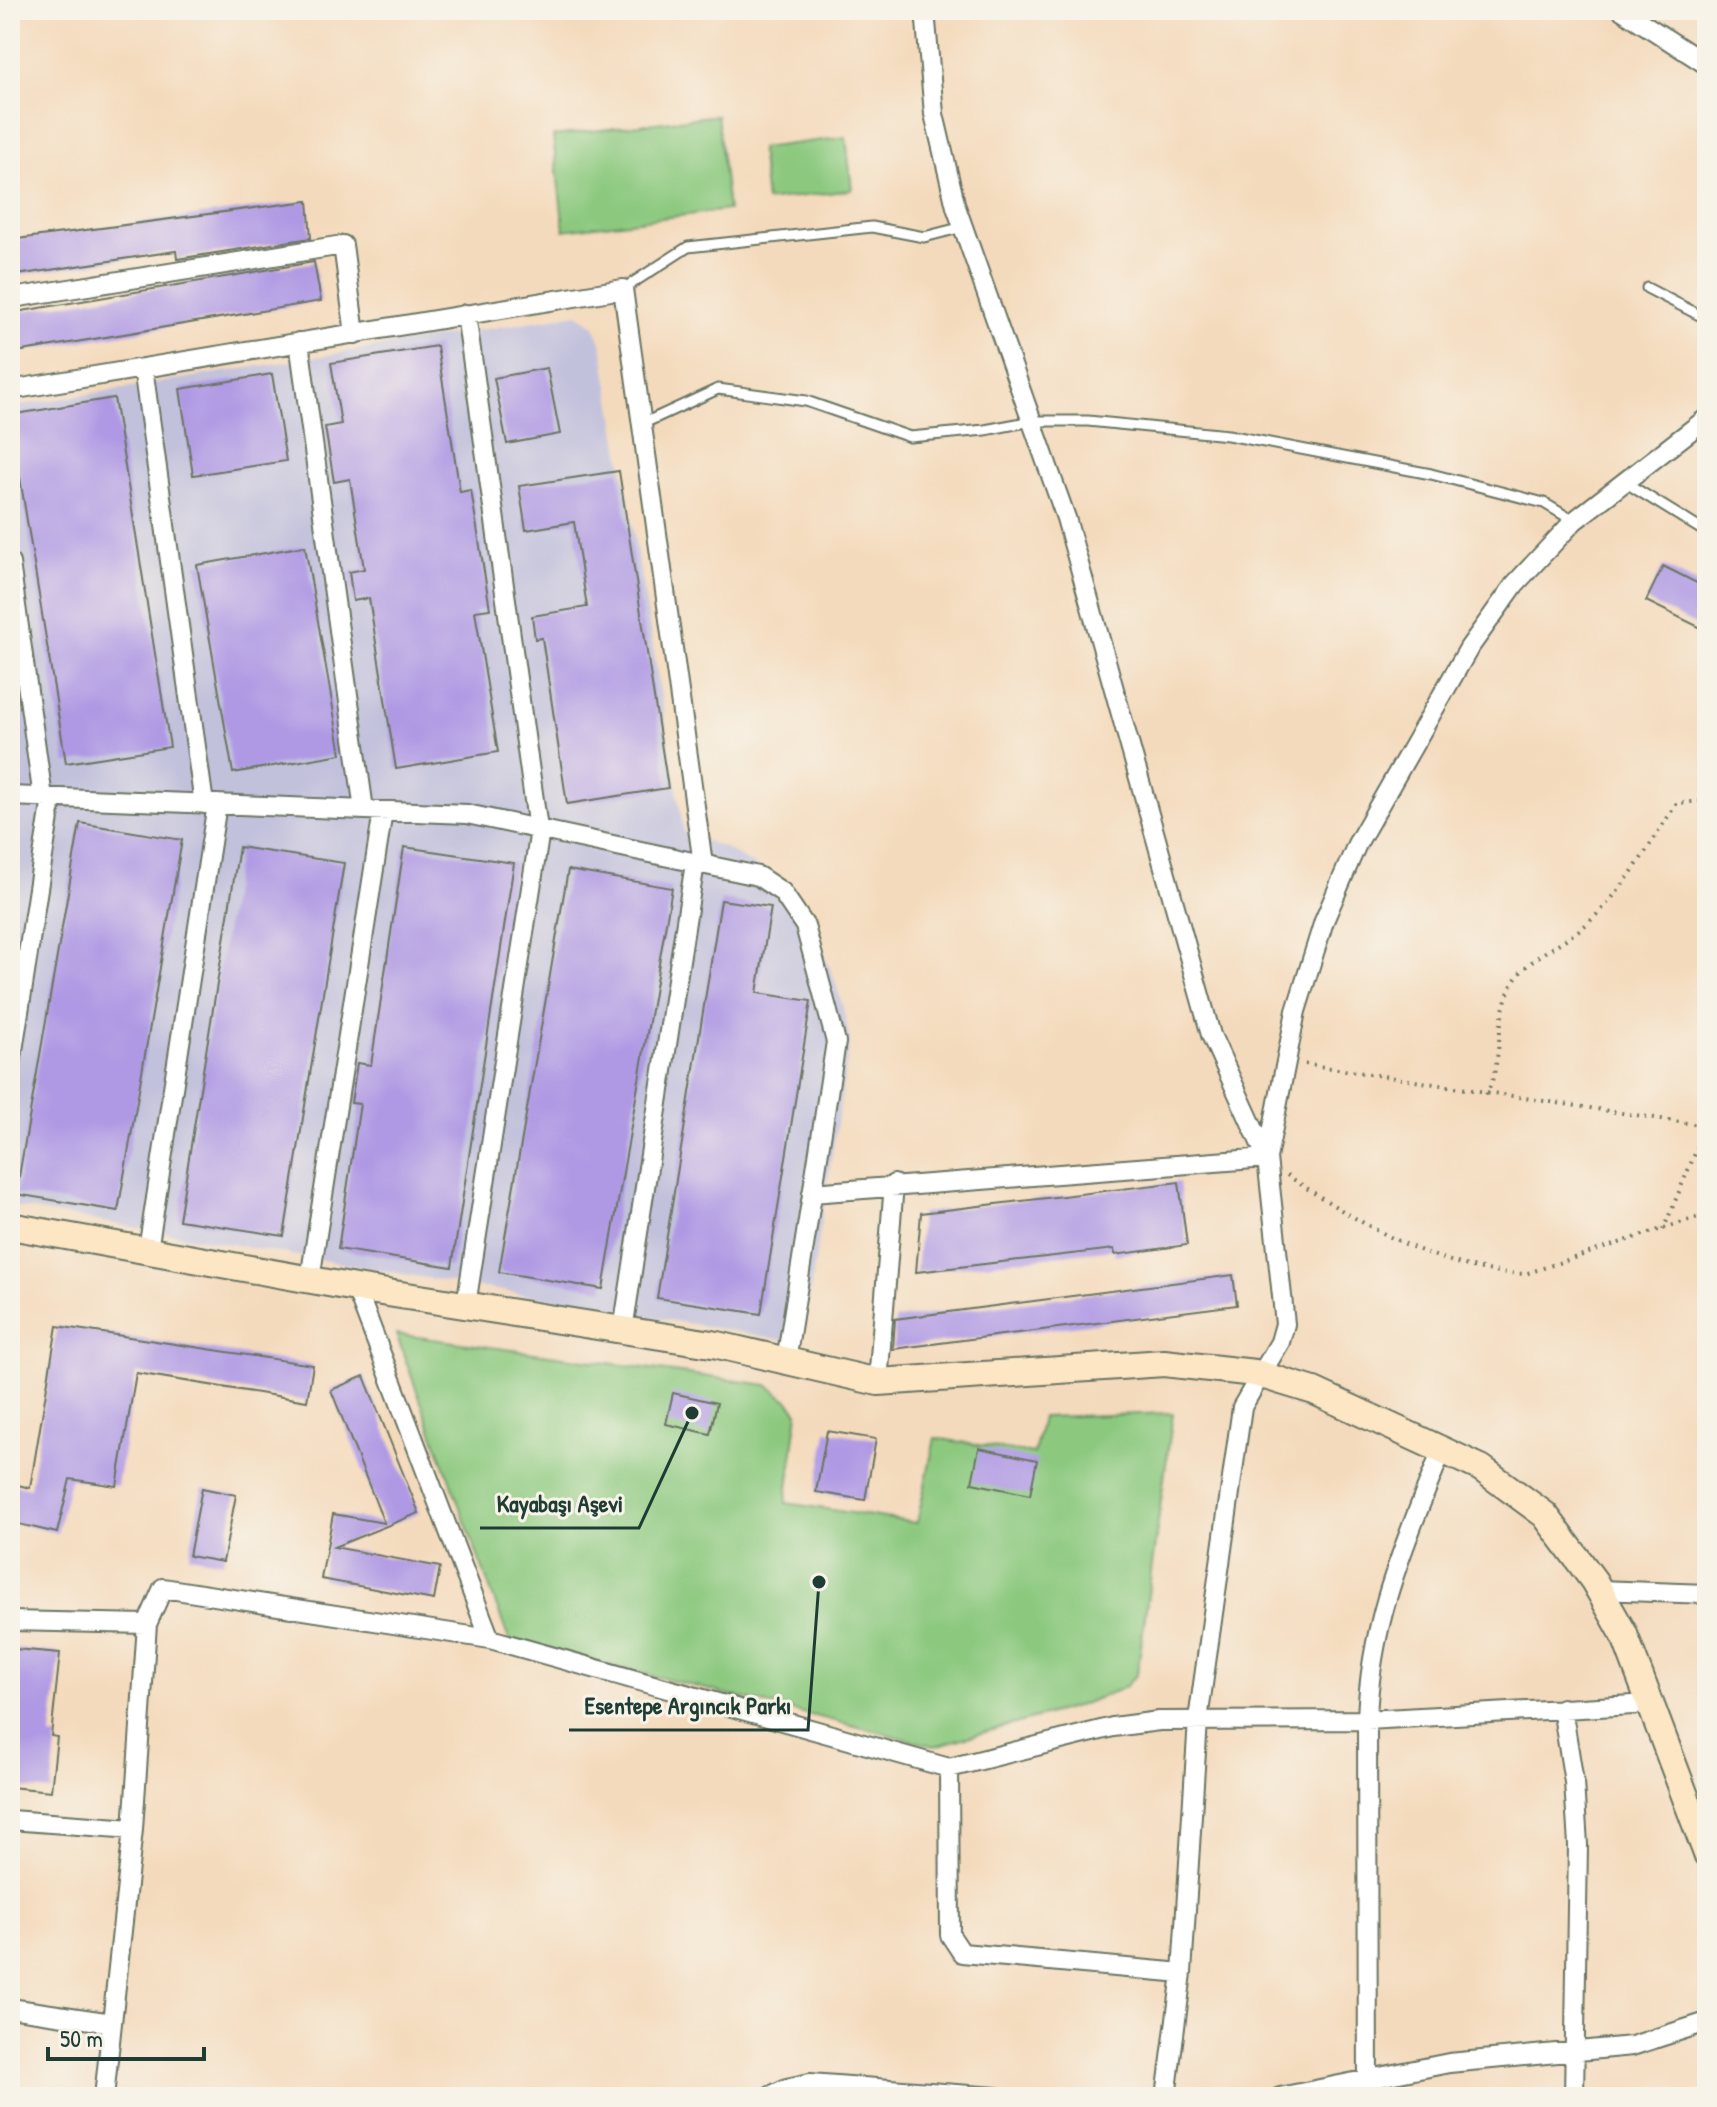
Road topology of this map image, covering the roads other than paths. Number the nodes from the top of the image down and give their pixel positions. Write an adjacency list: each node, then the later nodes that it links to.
1 (925, 10): 4 (street)
2 (1622, 10): 3 (street)
3 (1707, 65)
4 (963, 227): 6 (lane); 15 (street)
5 (1647, 288): 9 (lane)
6 (623, 289): 8 (street); 16 (street)
7 (19, 297): 10 (street)
8 (466, 314): 10 (street); 25 (street)
9 (1707, 319)
10 (355, 334): 11 (street)
11 (299, 342): 12 (street); 24 (street)
12 (143, 368): 13 (street); 23 (street)
13 (10, 390)
14 (1707, 418): 17 (street)
15 (1032, 421): 16 (lane); 18 (lane); 28 (street)
16 (642, 424): 26 (street)
17 (1623, 481): 18 (street); 19 (lane)
18 (1574, 521): 28 (street)
19 (1707, 533)
20 (10, 563): 22 (street)
21 (10, 796): 22 (street)
22 (48, 798): 23 (street); 27 (street)
23 (210, 804): 24 (street); 32 (street)
24 (373, 810): 25 (street); 33 (street)
25 (539, 829): 26 (street); 35 (street)
26 (699, 864): 30 (street); 36 (street)
27 (10, 1070)
28 (1267, 1158): 29 (street); 38 (street)
29 (894, 1184): 30 (street); 39 (street)
30 (812, 1193): 37 (street)
31 (10, 1226): 32 (street)
32 (148, 1250): 33 (street)
33 (310, 1279): 34 (street)
34 (356, 1288): 35 (street); 45 (street)
35 (466, 1305): 36 (street)
36 (623, 1330): 37 (street)
37 (786, 1361): 39 (street)
38 (1262, 1375): 39 (street); 40 (street); 48 (street)
39 (878, 1382)
40 (1442, 1450): 41 (street); 49 (street)
41 (1599, 1590): 42 (street); 46 (street)
42 (1707, 1594)
43 (10, 1621): 44 (street)
44 (147, 1624): 45 (street); 52 (street)
45 (490, 1639): 50 (street)
46 (1651, 1704): 47 (street); 53 (street)
47 (1562, 1708): 49 (street); 58 (street)
48 (1198, 1720): 49 (street); 50 (street); 54 (street)
49 (1367, 1720): 59 (street)
50 (949, 1768): 54 (street)
51 (10, 1820): 52 (street)
52 (133, 1829): 57 (street)
53 (1706, 1852)
54 (1182, 1973): 63 (street)
55 (10, 2008): 57 (street)
56 (1707, 2022): 58 (street)
57 (112, 2023): 60 (street)
58 (1574, 2052): 59 (street); 66 (street)
59 (1367, 2078): 64 (street); 65 (street)
60 (104, 2097)
61 (768, 2097): 62 (street)
62 (996, 2097)
63 (1166, 2097)
64 (1280, 2097)
65 (1368, 2097)
66 (1574, 2097)

